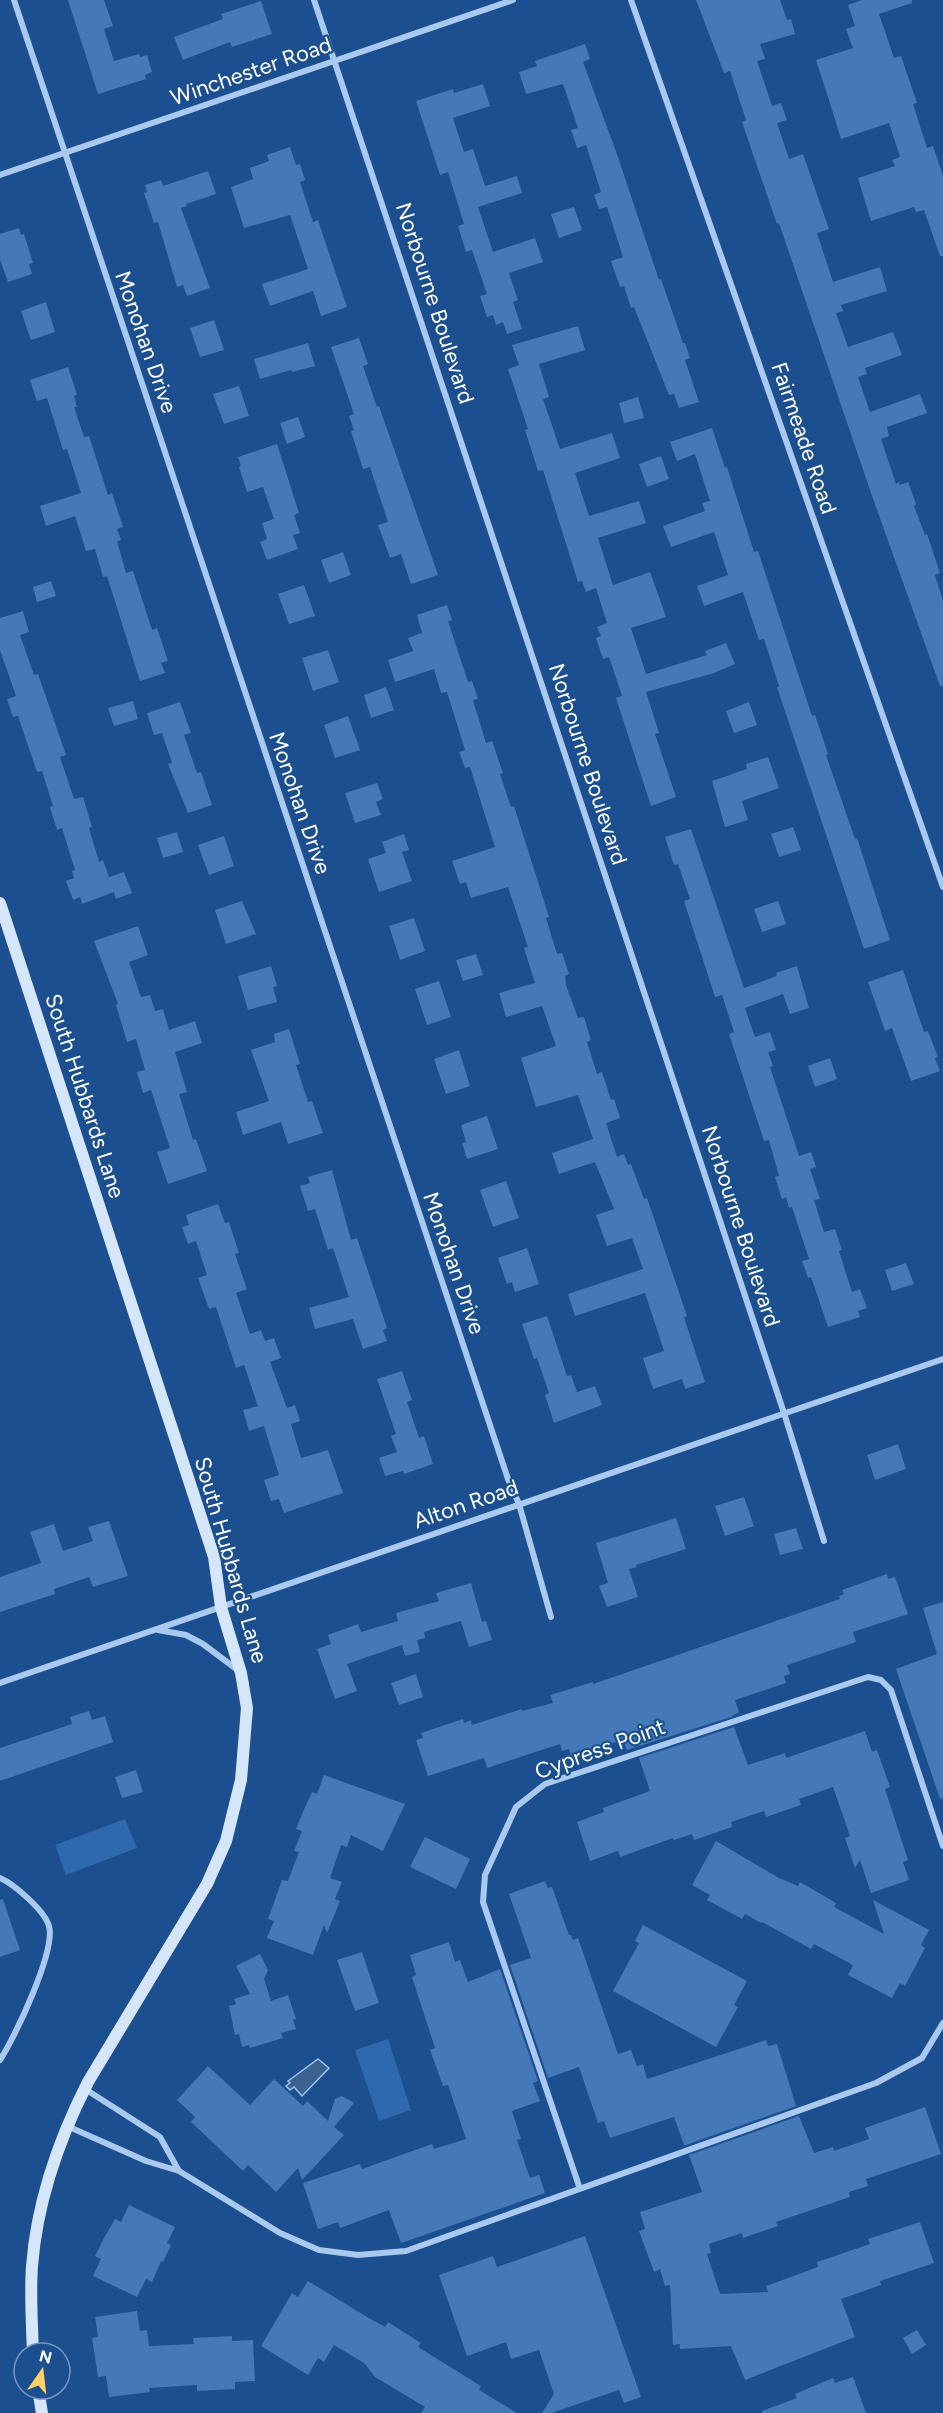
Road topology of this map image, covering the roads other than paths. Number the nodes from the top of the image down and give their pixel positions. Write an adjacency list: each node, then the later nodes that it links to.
1 (14, 0): 6 (street, Monohan Drive)
2 (314, 0): 5 (street, Norbourne Boulevard)
3 (513, 0): 5 (street, Winchester Road)
4 (631, 0): 8 (street, Fairmeade Road)
5 (336, 62): 6 (street, Winchester Road); 11 (street, Norbourne Boulevard)
6 (64, 155): 7 (street, Winchester Road); 12 (street, Monohan Drive)
7 (0, 175)
8 (943, 887)
9 (0, 903): 14 (street, South Hubbards Lane)
10 (943, 1359): 11 (street, Alton Road)
11 (784, 1413): 12 (street, Alton Road); 13 (street, Norbourne Boulevard)
12 (519, 1504): 14 (street, Alton Road); 15 (street, Monohan Drive)
13 (824, 1541)
14 (221, 1607): 16 (street, Alton Road); 17 (street, South Hubbards Lane)
15 (551, 1617)
16 (158, 1630): 17 (street); 18 (street, Alton Road)
17 (241, 1673): 23 (street, South Hubbards Lane)
18 (0, 1683)
19 (943, 1845): 26 (street, Cypress Point)
20 (0, 1878): 22 (street)
21 (943, 2023): 26 (street)
22 (0, 2060)
23 (85, 2089): 24 (street, South Hubbards Lane); 25 (street)
24 (68, 2127): 25 (street); 27 (street, South Hubbards Lane)
25 (179, 2171): 26 (street)
26 (580, 2189)
27 (33, 2341)

